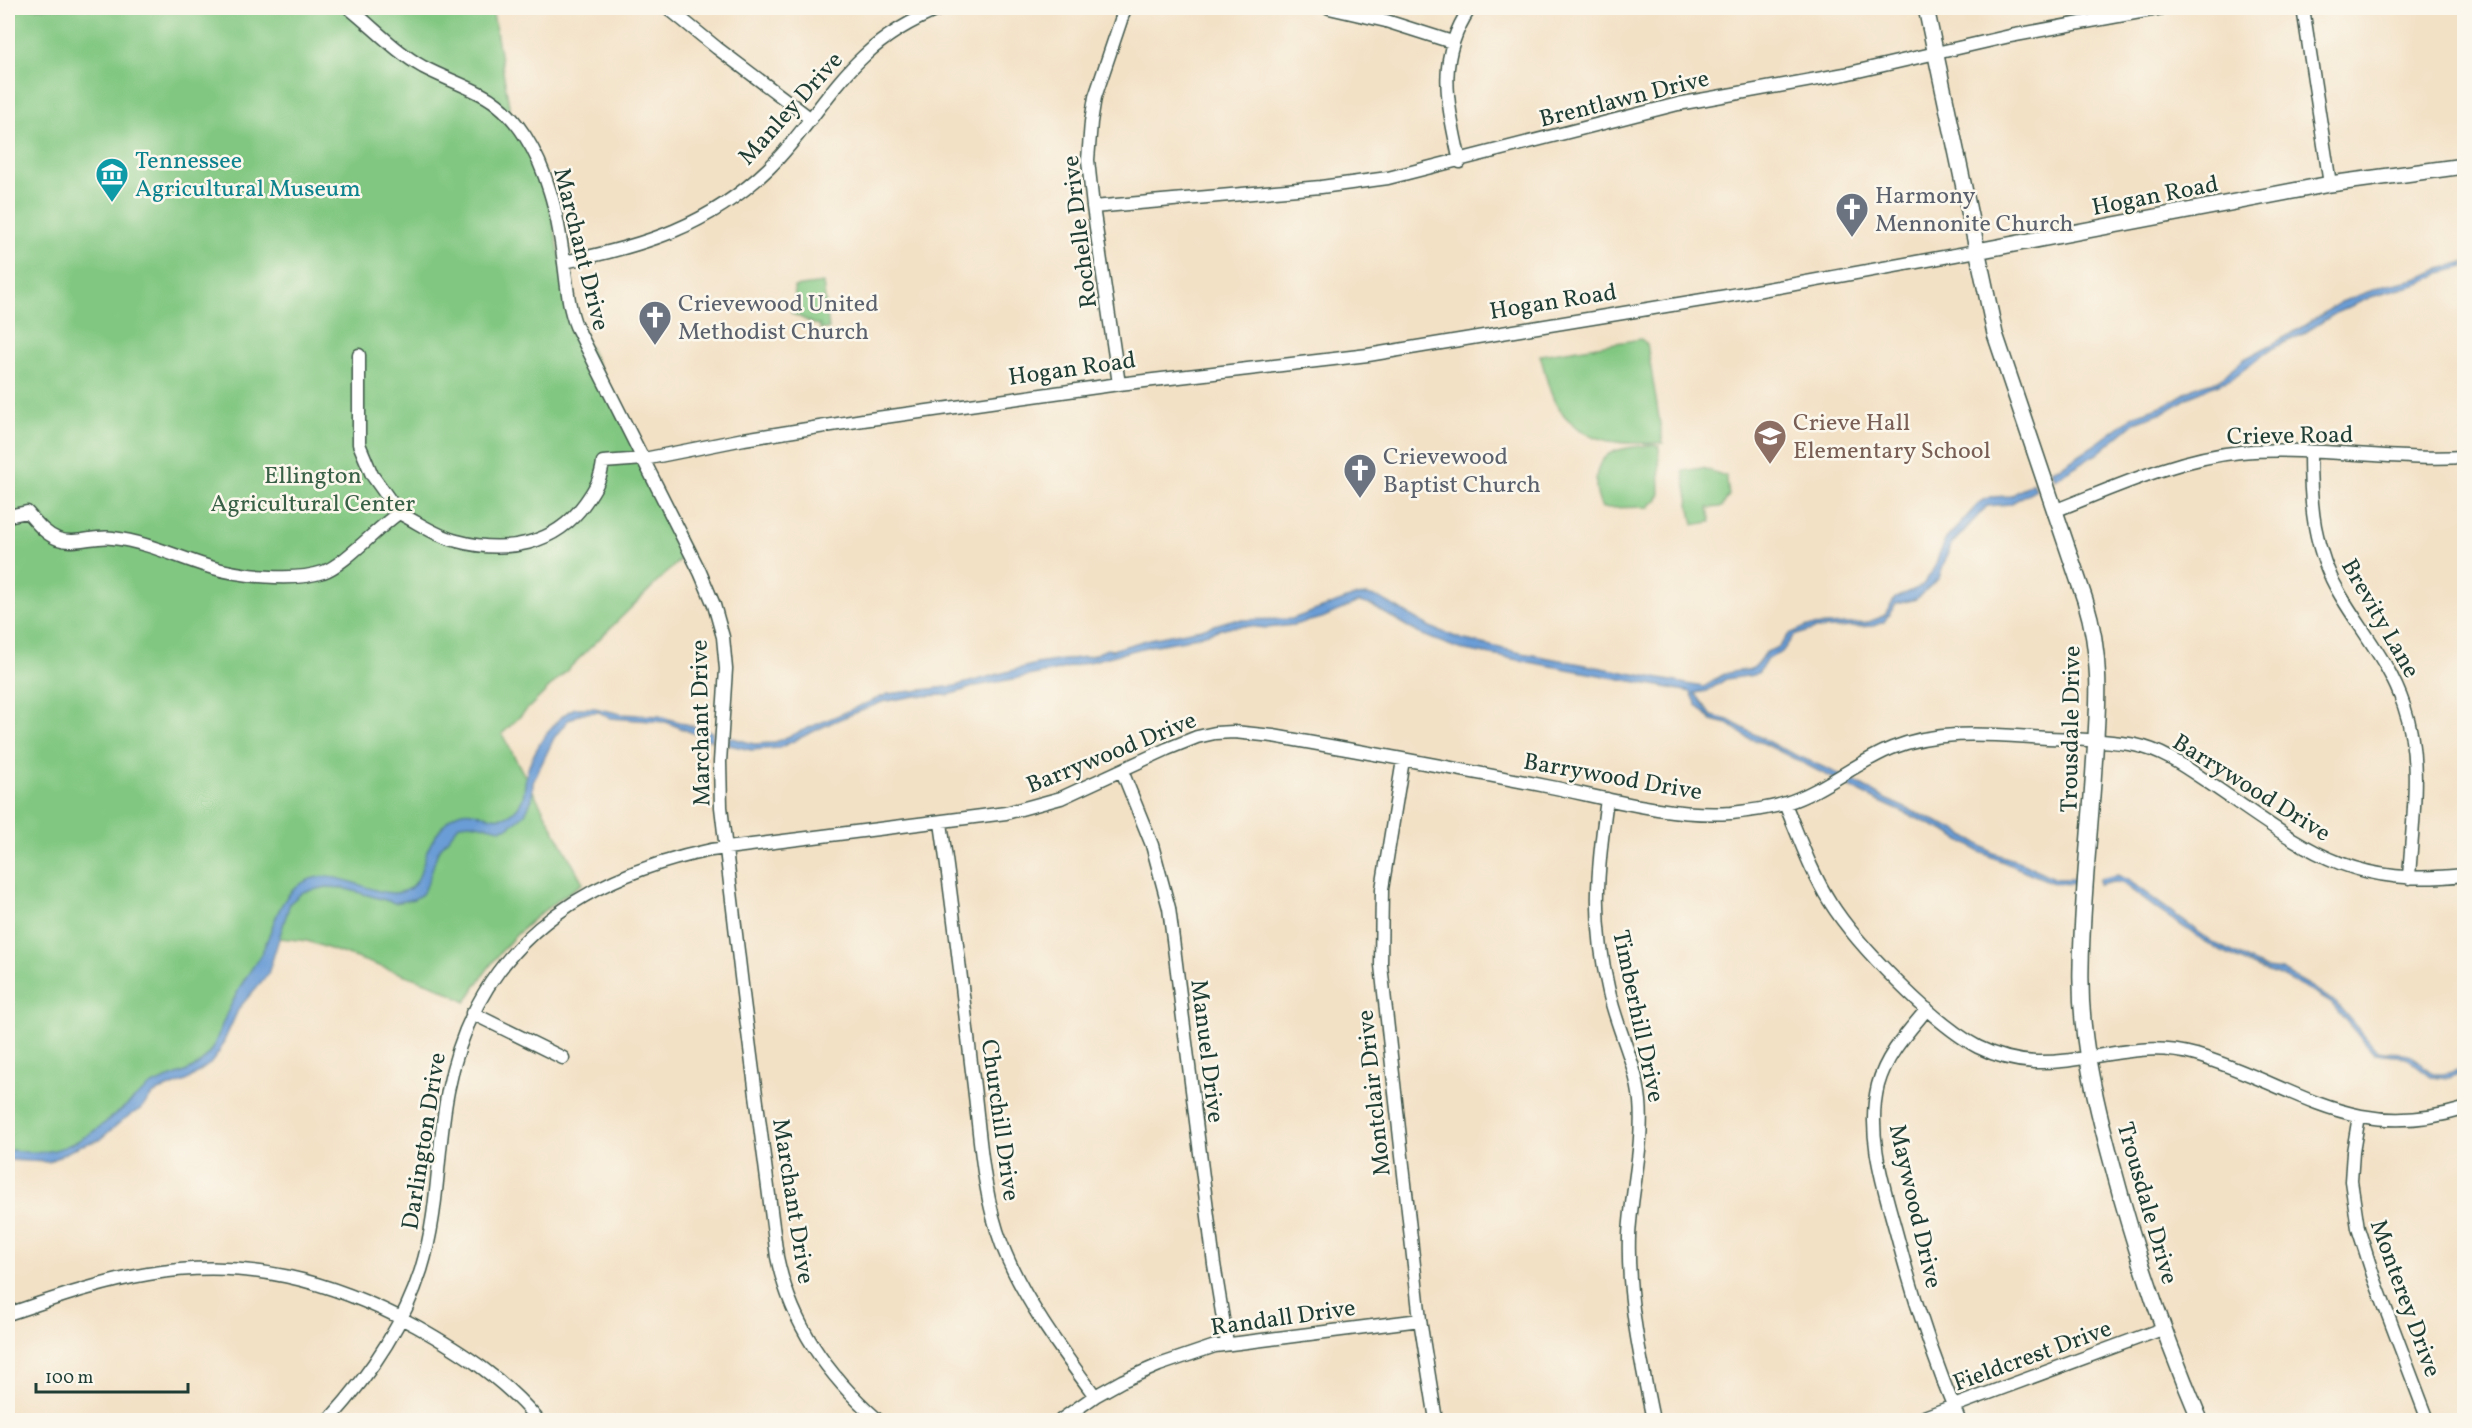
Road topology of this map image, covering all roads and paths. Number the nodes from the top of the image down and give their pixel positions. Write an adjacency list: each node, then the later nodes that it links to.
1 (349, 8): 18 (street, Marchant Drive)
2 (668, 8): 12 (street)
3 (942, 8): 12 (street, Manley Drive)
4 (1125, 8): 16 (street, Rochelle Drive)
5 (1329, 8): 10 (street)
6 (1470, 8): 10 (street)
7 (1926, 8): 11 (street, Trousdale Drive)
8 (2162, 8): 11 (street, Brentlawn Drive)
9 (2303, 8): 15 (street)
10 (1452, 42): 13 (street)
11 (1937, 52): 13 (street, Brentlawn Drive); 17 (street, Trousdale Drive)
12 (811, 119): 18 (street, Manley Drive)
13 (1460, 162): 16 (street, Brentlawn Drive)
14 (2464, 166): 15 (street, Hogan Road)
15 (2330, 184): 17 (street, Hogan Road)
16 (1093, 207): 20 (street, Rochelle Drive)
17 (1977, 251): 20 (street, Hogan Road); 24 (street, Trousdale Drive)
18 (564, 262): 23 (street, Marchant Drive)
19 (359, 355): 25 (street)
20 (1119, 384): 23 (street, Hogan Road)
21 (2310, 452): 22 (street, Crieve Road); 24 (street, Crieve Road); 35 (street, Brevity Lane)
22 (2464, 457)
23 (644, 459): 25 (street, Hogan Road); 33 (street, Marchant Drive)
24 (2054, 511): 27 (street, Trousdale Drive)
25 (399, 513): 26 (street)
26 (8, 516)
27 (2096, 741): 31 (street, Barrywood Drive); 35 (street, Barrywood Drive); 38 (street, Trousdale Drive)
28 (1403, 760): 29 (street, Barrywood Drive); 30 (street, Barrywood Drive); 44 (street, Montclair Drive)
29 (1122, 771): 32 (street, Barrywood Drive); 46 (street, Manuel Drive)
30 (1607, 799): 31 (street, Barrywood Drive); 54 (street, Timberhill Drive)
31 (1785, 804): 36 (street)
32 (941, 823): 33 (street, Barrywood Drive); 47 (street, Churchill Drive)
33 (725, 849): 37 (street, Darlington Drive); 51 (street, Marchant Drive)
34 (2464, 875): 35 (street, Barrywood Drive)
35 (2409, 878)
36 (1927, 1009): 38 (street); 48 (street, Maywood Drive)
37 (472, 1013): 39 (street); 43 (street, Darlington Drive)
38 (2086, 1056): 41 (street); 45 (street, Trousdale Drive)
39 (563, 1059)
40 (2464, 1109): 41 (street)
41 (2359, 1116): 58 (street, Monterey Drive)
42 (8, 1314): 43 (street)
43 (401, 1318): 49 (street, Darlington Drive); 50 (street)
44 (1420, 1320): 46 (street, Randall Drive); 53 (street, Montclair Drive)
45 (2162, 1329): 48 (street, Fieldcrest Drive); 57 (street, Trousdale Drive)
46 (1227, 1343): 47 (street, Randall Drive)
47 (1095, 1396): 52 (street, Randall Drive)
48 (1954, 1407): 55 (street, Fieldcrest Drive); 56 (street, Maywood Drive)
49 (329, 1420)
50 (538, 1420)
51 (878, 1420)
52 (1061, 1420)
53 (1436, 1420)
54 (1653, 1420)
55 (1916, 1420)
56 (1959, 1420)
57 (2200, 1420)
58 (2428, 1420)

